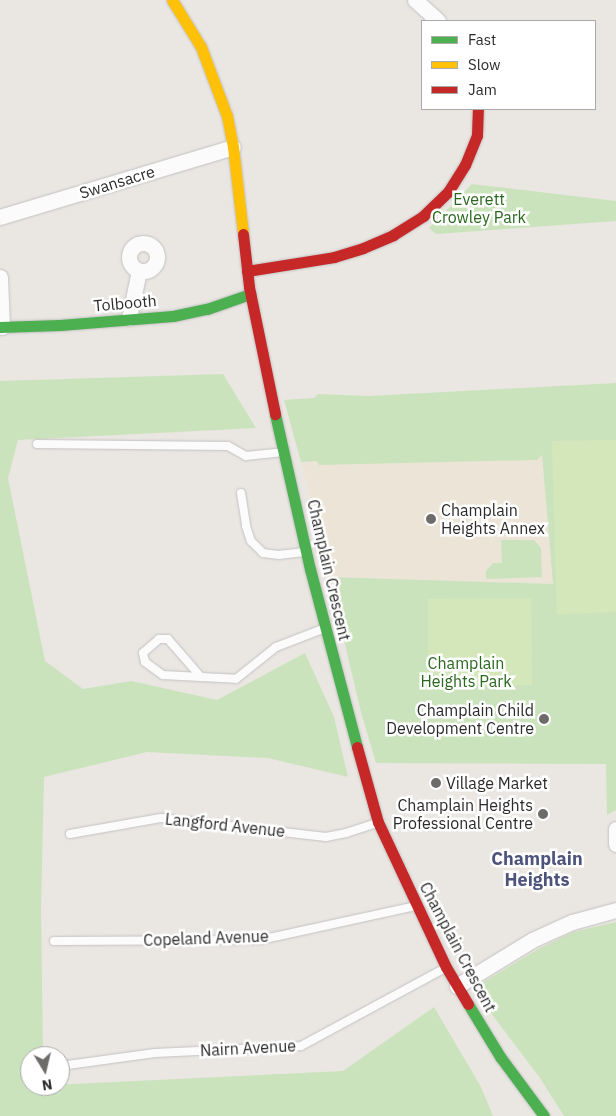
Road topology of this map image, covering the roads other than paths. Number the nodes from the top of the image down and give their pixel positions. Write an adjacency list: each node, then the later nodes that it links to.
1 (172, 0): 5 (street, Champlain Crescent)
2 (415, 0): 3 (street)
3 (437, 20)
4 (478, 110): 8 (street)
5 (233, 147): 6 (street, Swansacre); 8 (street, Champlain Crescent)
6 (0, 217)
7 (139, 271): 11 (street)
8 (247, 271): 10 (street, Champlain Crescent)
9 (0, 277): 12 (street)
10 (250, 294): 11 (street, Tolbooth); 14 (street, Champlain Crescent)
11 (128, 318): 12 (street, Tolbooth)
12 (1, 327)
13 (37, 444): 14 (lane)
14 (285, 452): 16 (street, Champlain Crescent)
15 (241, 493): 16 (lane)
16 (306, 552): 17 (street, Champlain Crescent)
17 (325, 628): 18 (lane); 19 (street, Champlain Crescent)
18 (201, 677): 18 (lane)
19 (378, 822): 21 (lane, Langford Avenue); 23 (street, Champlain Crescent)
20 (616, 829): 22 (street)
21 (70, 834)
22 (616, 844)
23 (416, 906): 25 (lane, Copeland Avenue); 26 (street, Champlain Crescent)
24 (616, 910): 27 (street)
25 (54, 941)
26 (446, 967): 27 (street, Champlain Crescent); 28 (lane, Nairn Avenue)
27 (457, 986): 29 (street, Champlain Crescent)
28 (70, 1065)
29 (544, 1116)

